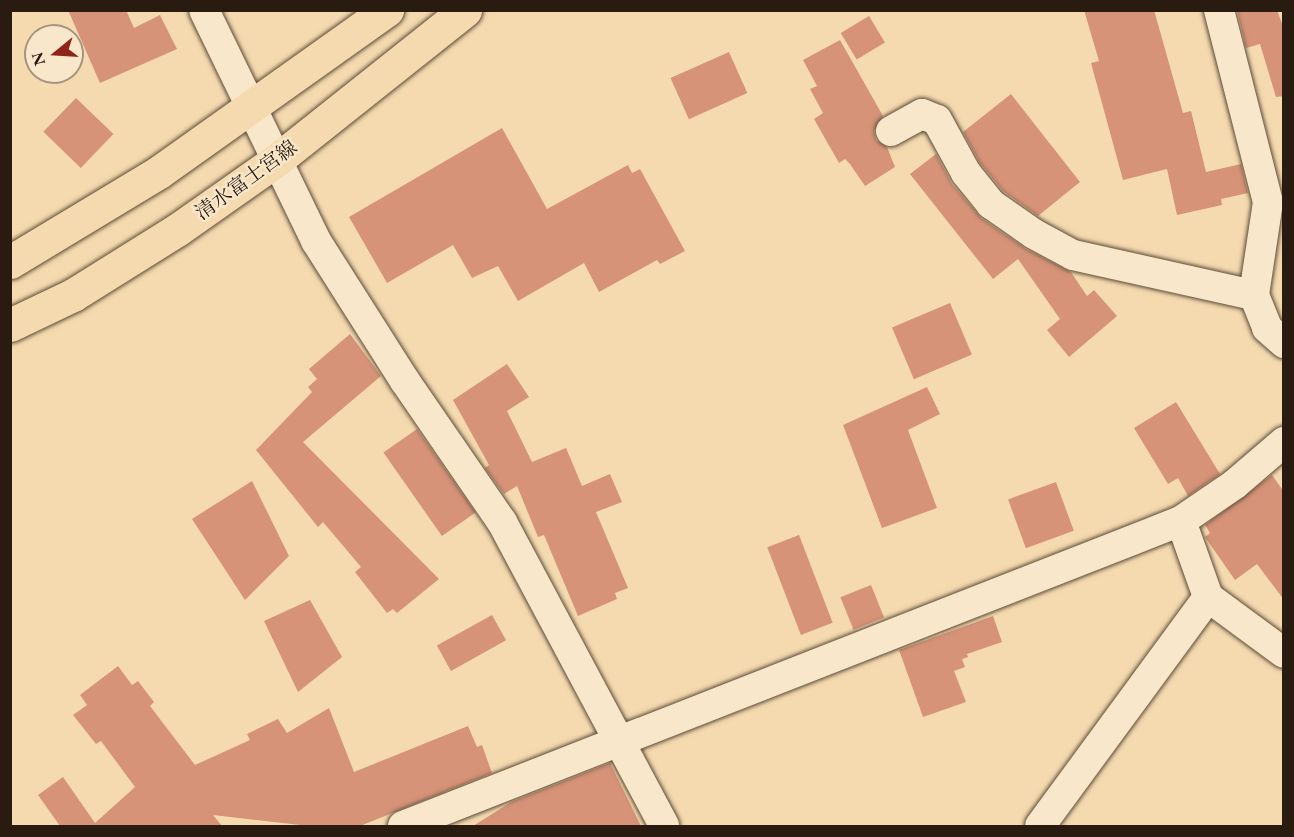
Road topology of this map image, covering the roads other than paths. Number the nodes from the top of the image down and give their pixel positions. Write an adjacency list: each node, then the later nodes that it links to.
1 (204, 10): 5 (street)
2 (387, 10): 5 (main road)
3 (465, 10): 7 (main road, 清水富士宮線)
4 (1219, 10): 9 (street)
5 (251, 104): 7 (street); 8 (main road)
6 (891, 131): 9 (street)
7 (278, 159): 10 (main road, 清水富士宮線); 16 (street)
8 (10, 262)
9 (1254, 295): 11 (street)
10 (10, 325)
11 (1284, 343)
12 (1284, 442): 13 (street)
13 (1181, 521): 14 (street); 16 (street)
14 (1208, 597): 15 (street); 19 (street)
15 (1284, 653)
16 (619, 741): 17 (street); 18 (street)
17 (403, 826)
18 (664, 826)
19 (1040, 826)

